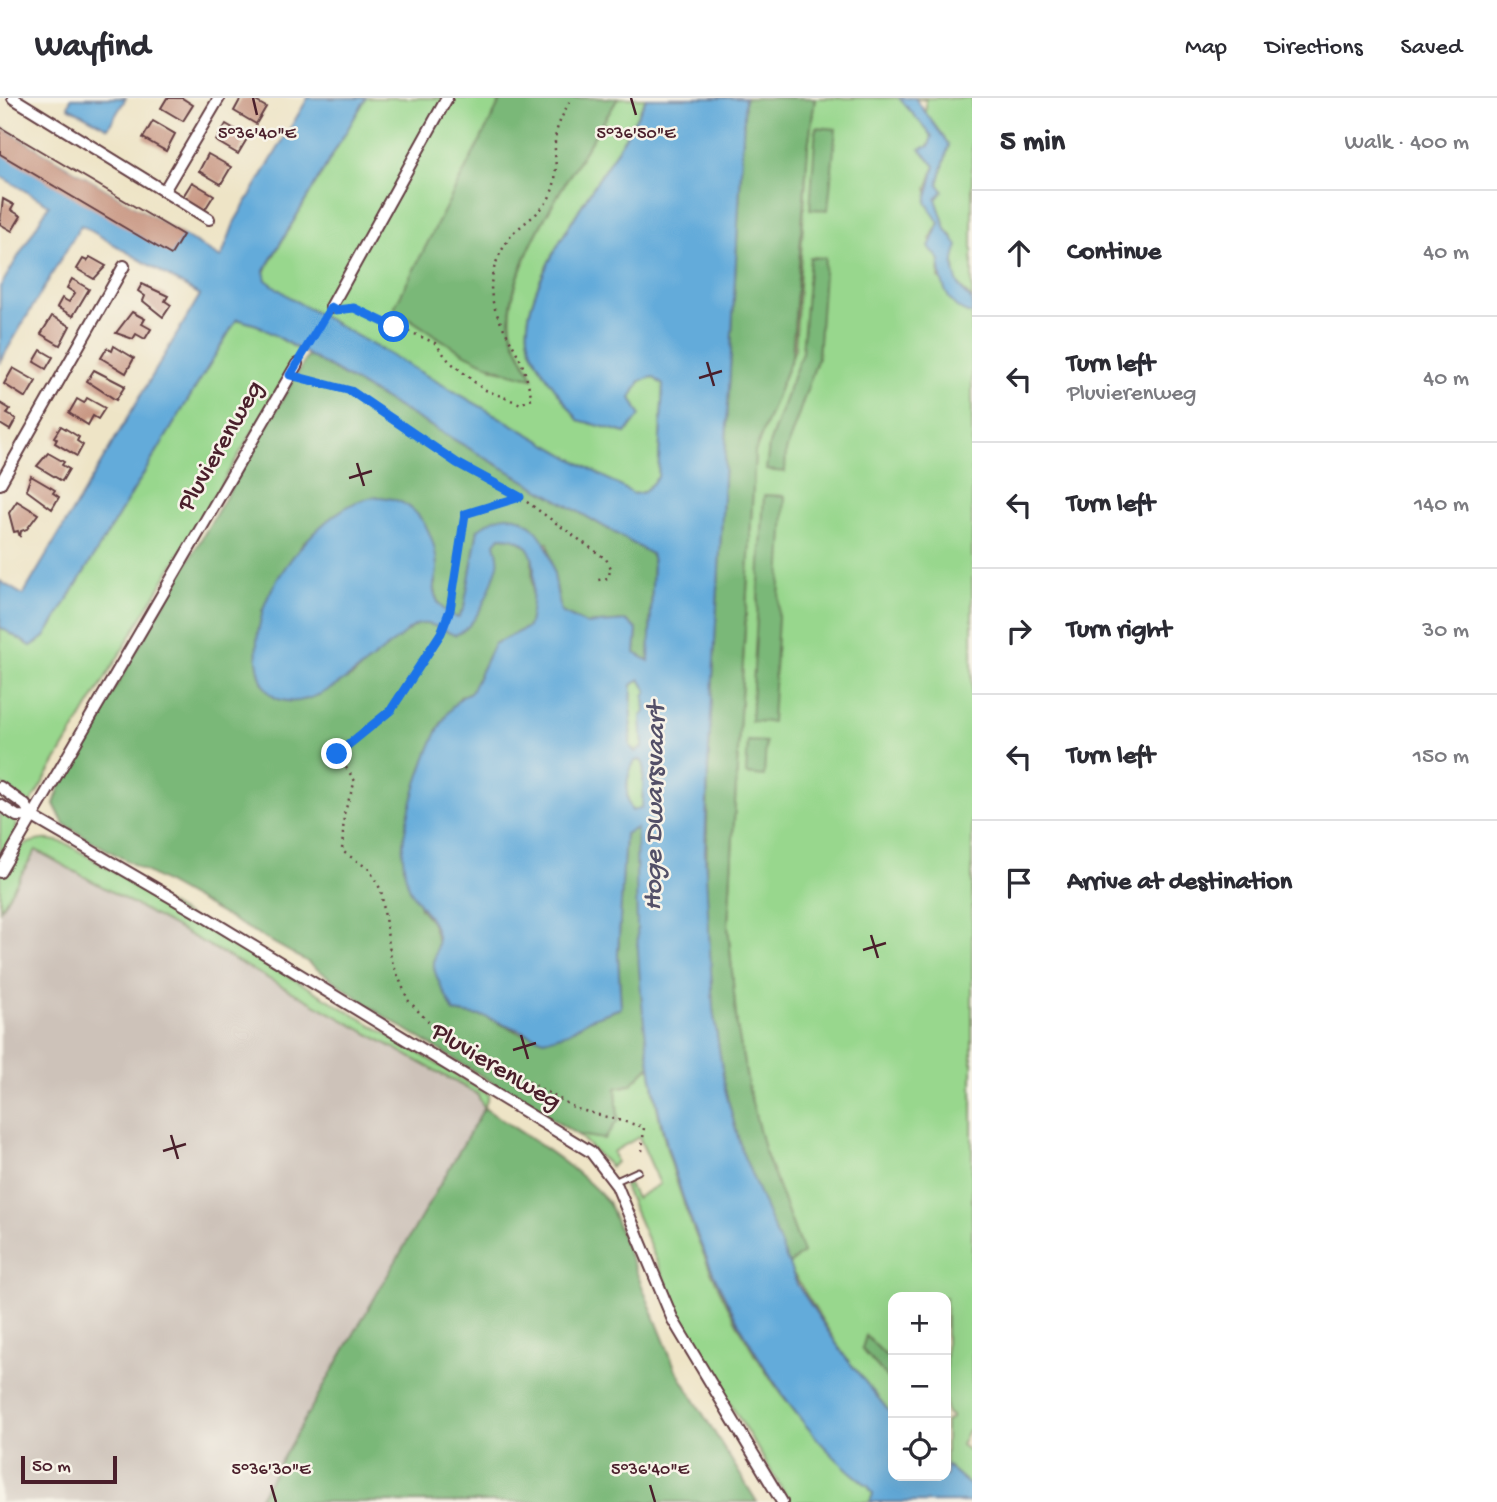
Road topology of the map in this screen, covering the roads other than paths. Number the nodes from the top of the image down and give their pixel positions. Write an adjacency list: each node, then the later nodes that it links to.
1 (13, 98): 4 (street)
2 (219, 98): 4 (street)
3 (447, 98): 7 (street)
4 (164, 191): 5 (street)
5 (209, 219)
6 (124, 266): 9 (street)
7 (331, 307)
8 (296, 364): 12 (street, Pluvierenweg)
9 (0, 484)
10 (0, 787): 12 (street, Pluvierenweg)
11 (0, 805): 12 (street, Pluvierenweg)
12 (33, 817): 13 (street); 15 (street, Pluvierenweg)
13 (0, 872)
14 (638, 1171): 15 (lane)
15 (614, 1182): 16 (street, Pluvierenweg)
16 (782, 1502)

